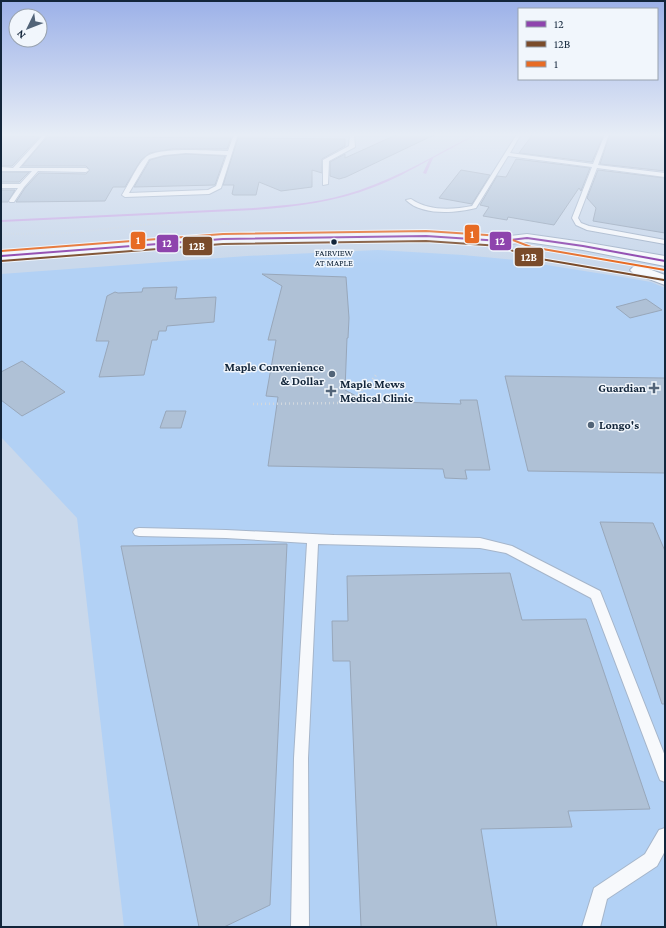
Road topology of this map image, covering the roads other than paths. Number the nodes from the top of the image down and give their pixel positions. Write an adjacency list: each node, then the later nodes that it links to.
1 (30, 177): 9 (lane)
2 (134, 177): 3 (lane)
3 (222, 177)
4 (325, 177): 7 (lane)
5 (492, 177): 10 (lane)
6 (591, 177): 12 (lane)
7 (325, 184)
8 (1, 186): 9 (lane)
9 (22, 186): 11 (lane)
10 (409, 200)
11 (12, 201)
12 (665, 242)
13 (1, 256): 15 (main road)
14 (665, 260): 15 (main road)
15 (638, 263): 16 (main road); 17 (main road)
16 (665, 275)
17 (665, 280)
18 (139, 532): 19 (lane)
19 (313, 539): 20 (lane); 22 (lane)
20 (665, 775)
21 (665, 836): 23 (lane)
22 (300, 927)
23 (591, 927)

